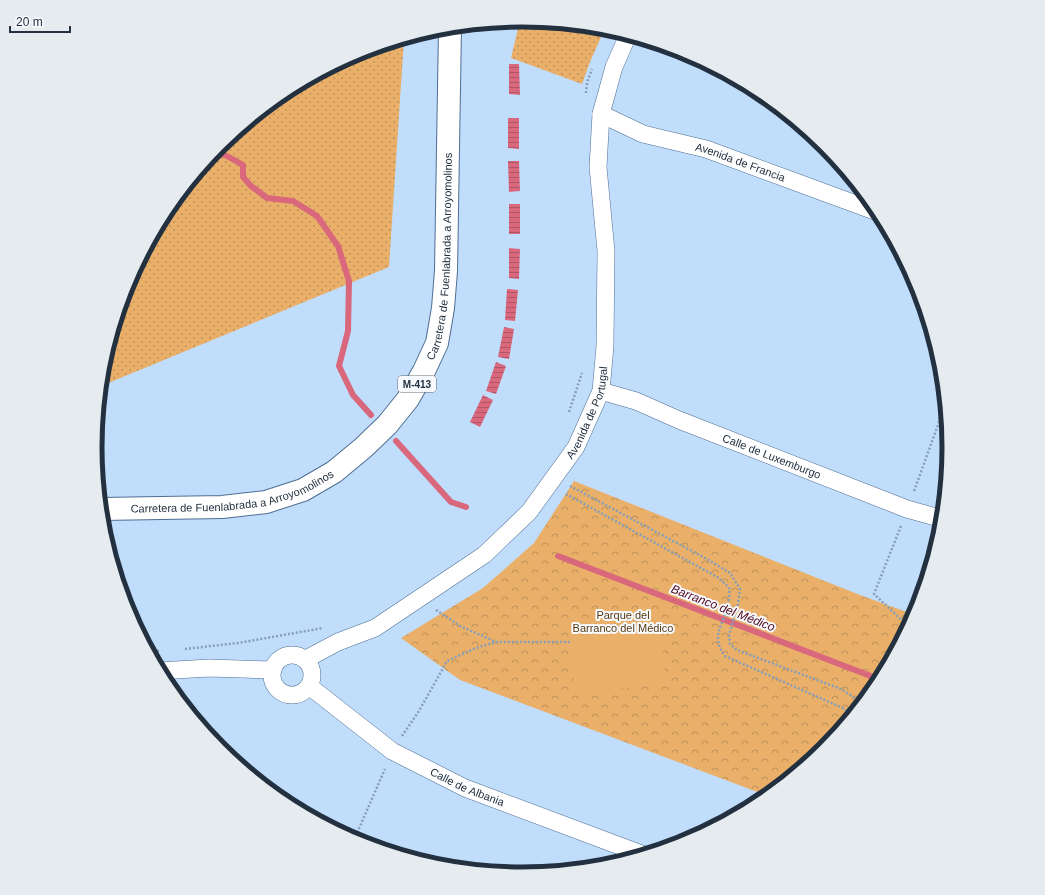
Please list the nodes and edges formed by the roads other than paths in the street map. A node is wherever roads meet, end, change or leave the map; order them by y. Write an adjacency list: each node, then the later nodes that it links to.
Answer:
1 (450, 34): 6 (main road, Carretera de Fuenlabrada a Arroyomolinos / M-413)
2 (626, 40): 3 (street, Avenida de Portugal)
3 (600, 114): 4 (street, Avenida de Francia); 5 (street, Avenida de Portugal)
4 (868, 209)
5 (601, 391): 7 (street, Calle de Luxemburgo); 8 (street, Avenida de Portugal)
6 (107, 509)
7 (937, 517)
8 (306, 659): 9 (street); 11 (street)
9 (273, 670): 10 (street); 11 (street)
10 (166, 671)
11 (309, 686): 12 (street, Calle de Albania)
12 (637, 852)

